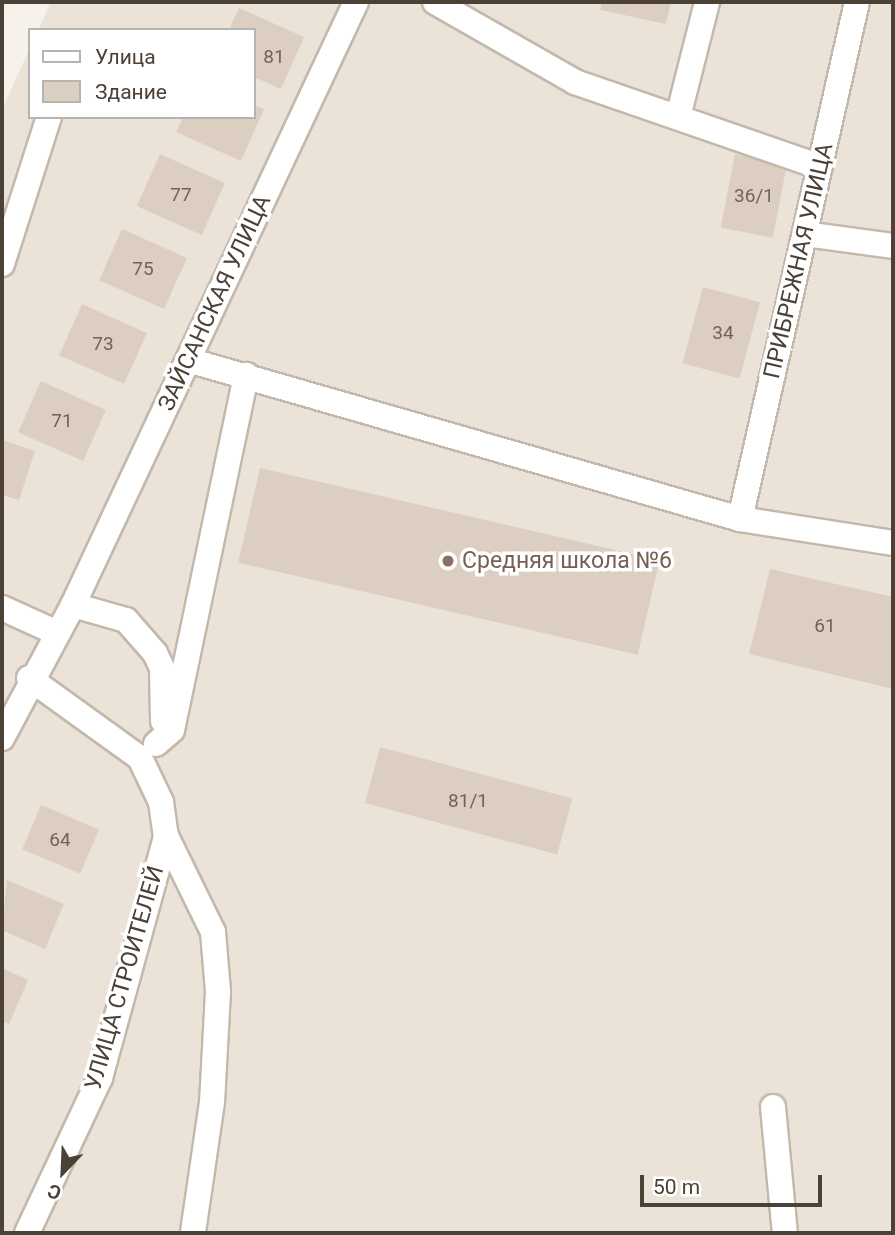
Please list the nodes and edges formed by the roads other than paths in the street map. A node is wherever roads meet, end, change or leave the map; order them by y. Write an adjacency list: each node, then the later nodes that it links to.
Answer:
1 (356, 2): 11 (street, ЗАЙСАНСКАЯ УЛИЦА)
2 (435, 2): 5 (street)
3 (707, 2): 5 (street)
4 (857, 2): 7 (street, ПРИБРЕЖНАЯ УЛИЦА)
5 (678, 117): 7 (street)
6 (48, 119): 10 (street)
7 (820, 167): 8 (street, ПРИБРЕЖНАЯ УЛИЦА)
8 (805, 234): 9 (street); 13 (street, ПРИБРЕЖНАЯ УЛИЦА)
9 (893, 246)
10 (2, 264)
11 (188, 360): 12 (street); 15 (street, ЗАЙСАНСКАЯ УЛИЦА)
12 (246, 375): 13 (street); 20 (street)
13 (740, 519): 14 (street)
14 (893, 543)
15 (74, 606): 17 (street, ЗАЙСАНСКАЯ УЛИЦА); 20 (street)
16 (2, 608): 17 (street)
17 (57, 633): 18 (street, ЗАЙСАНСКАЯ УЛИЦА)
18 (29, 678): 19 (street, ЗАЙСАНСКАЯ УЛИЦА); 20 (street)
19 (2, 738)
20 (148, 751): 21 (street)
21 (166, 836): 23 (street, УЛИЦА СТРОИТЕЛЕЙ); 24 (street)
22 (774, 1107): 25 (street)
23 (27, 1233)
24 (193, 1233)
25 (785, 1233)

